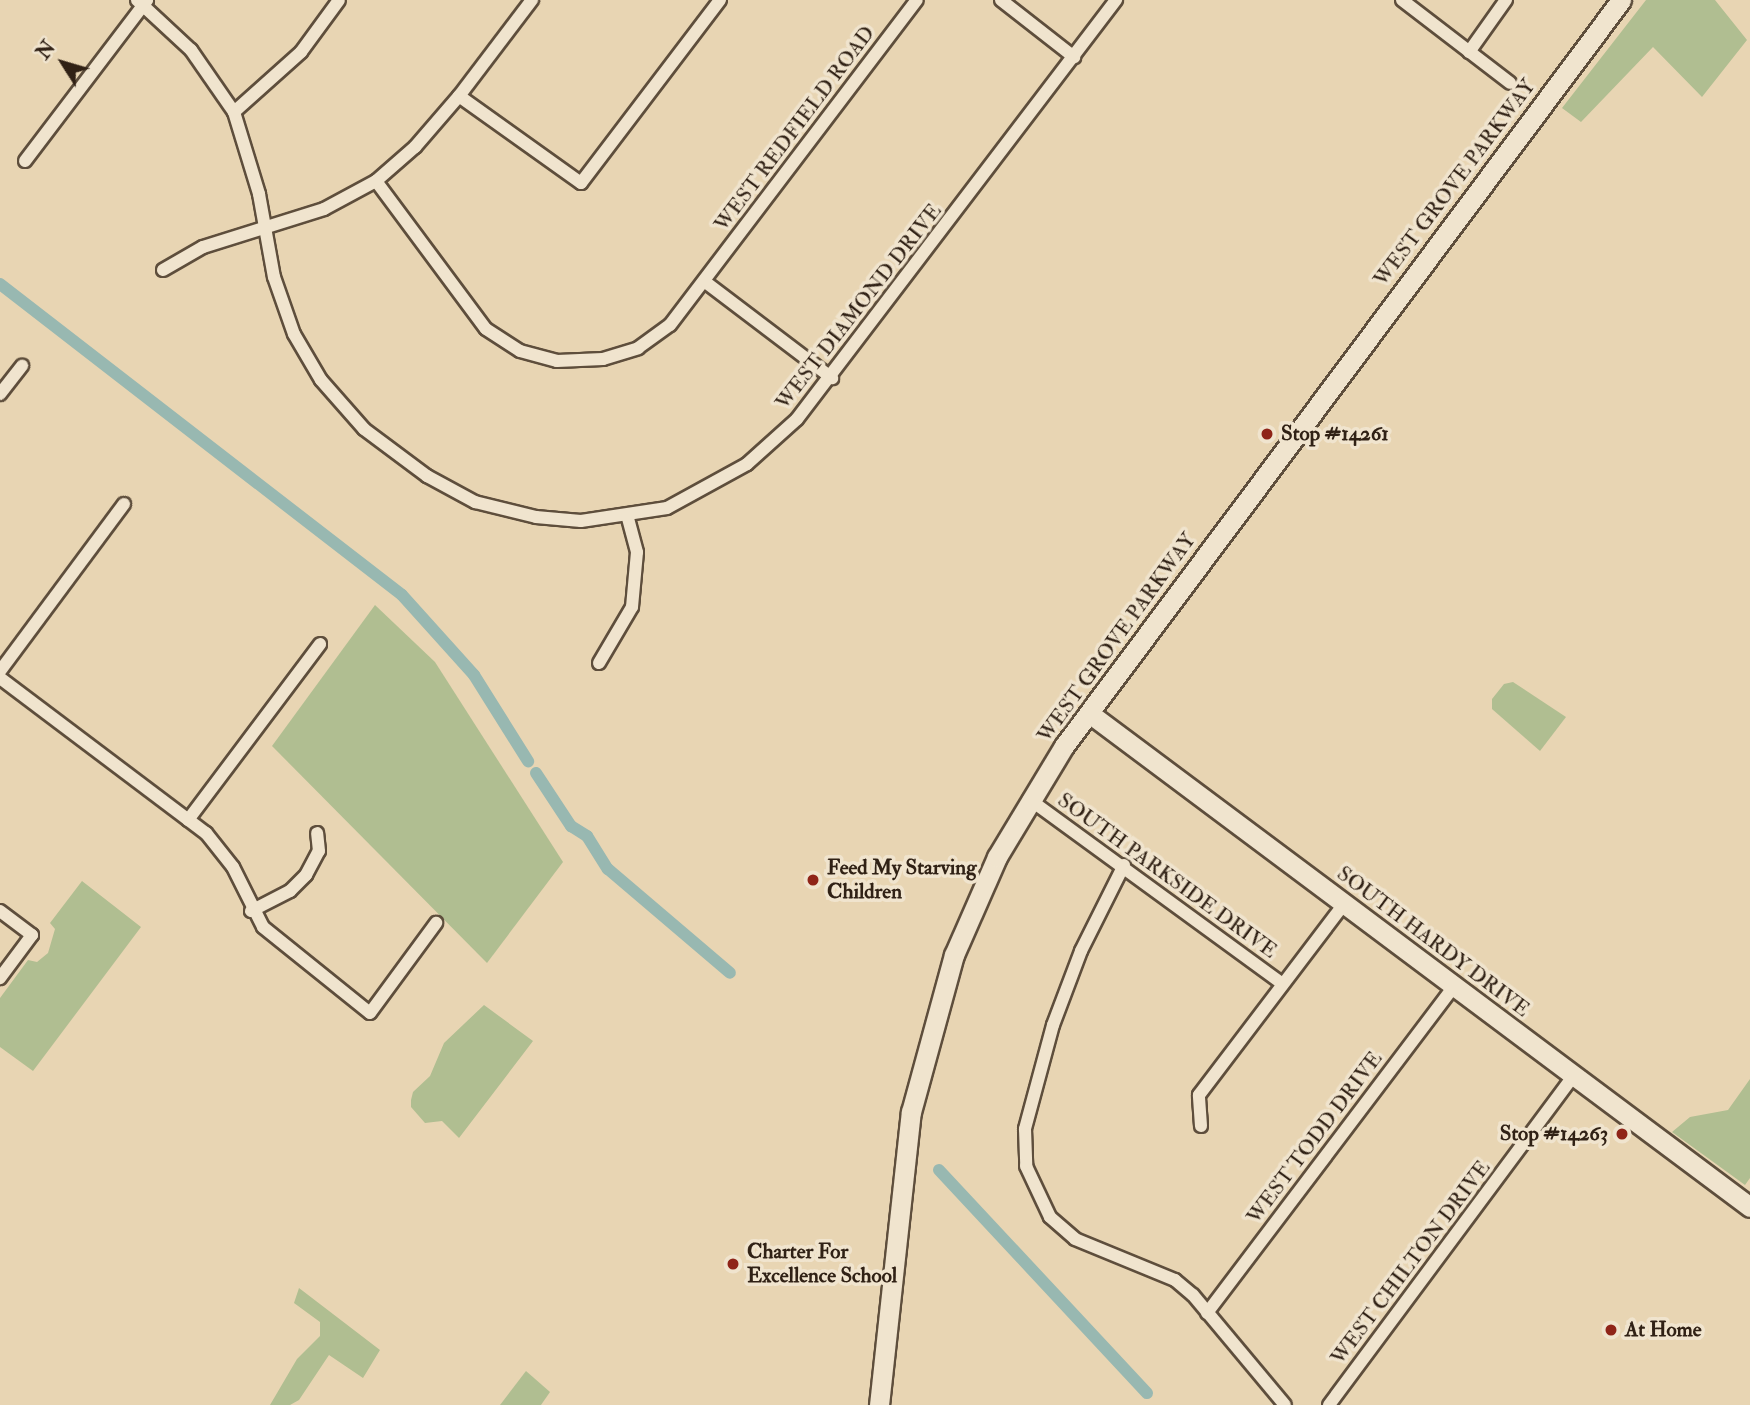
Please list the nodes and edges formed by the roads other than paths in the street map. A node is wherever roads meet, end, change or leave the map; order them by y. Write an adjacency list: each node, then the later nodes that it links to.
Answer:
1 (339, 0): 15 (street)
2 (532, 0): 14 (street)
3 (720, 0): 14 (street)
4 (916, 0): 20 (street, WEST REDFIELD ROAD)
5 (1001, 0): 12 (street)
6 (1116, 0): 12 (street, WEST DIAMOND DRIVE)
7 (1402, 0): 11 (street)
8 (1506, 0): 11 (street)
9 (1621, 0): 30 (street, WEST GROVE PARKWAY)
10 (142, 2): 15 (street); 16 (street)
11 (1469, 52): 13 (street)
12 (1074, 57): 22 (street, WEST DIAMOND DRIVE)
13 (1510, 83)
14 (458, 96): 17 (street)
15 (234, 111): 18 (street)
16 (26, 161)
17 (376, 181): 18 (street); 20 (street, WEST REDFIELD ROAD)
18 (266, 229): 19 (street); 25 (street)
19 (163, 270)
20 (704, 281): 22 (street)
21 (22, 366): 23 (street)
22 (832, 378): 25 (street, WEST DIAMOND DRIVE)
23 (0, 394)
24 (124, 504): 28 (street)
25 (627, 515): 27 (street)
26 (320, 644): 32 (street)
27 (599, 663)
28 (0, 671)
29 (0, 678): 32 (street)
30 (1089, 713): 31 (street, WEST GROVE PARKWAY); 35 (street, SOUTH HARDY DRIVE)
31 (1029, 799): 34 (street, SOUTH PARKSIDE DRIVE); 46 (street, WEST GROVE PARKWAY)
32 (188, 820): 37 (street)
33 (317, 833): 37 (street)
34 (1124, 865): 40 (street, SOUTH PARKSIDE DRIVE); 45 (street)
35 (1343, 905): 40 (street); 41 (street, SOUTH HARDY DRIVE)
36 (0, 911): 39 (street)
37 (251, 911): 38 (street)
38 (436, 923)
39 (0, 978)
40 (1283, 984): 43 (street)
41 (1454, 986): 42 (street, SOUTH HARDY DRIVE); 45 (street, WEST TODD DRIVE)
42 (1573, 1076): 44 (street, SOUTH HARDY DRIVE); 48 (street, WEST CHILTON DRIVE)
43 (1201, 1126)
44 (1750, 1207)
45 (1207, 1313): 47 (street)
46 (879, 1405)
47 (1285, 1405)
48 (1329, 1405)

